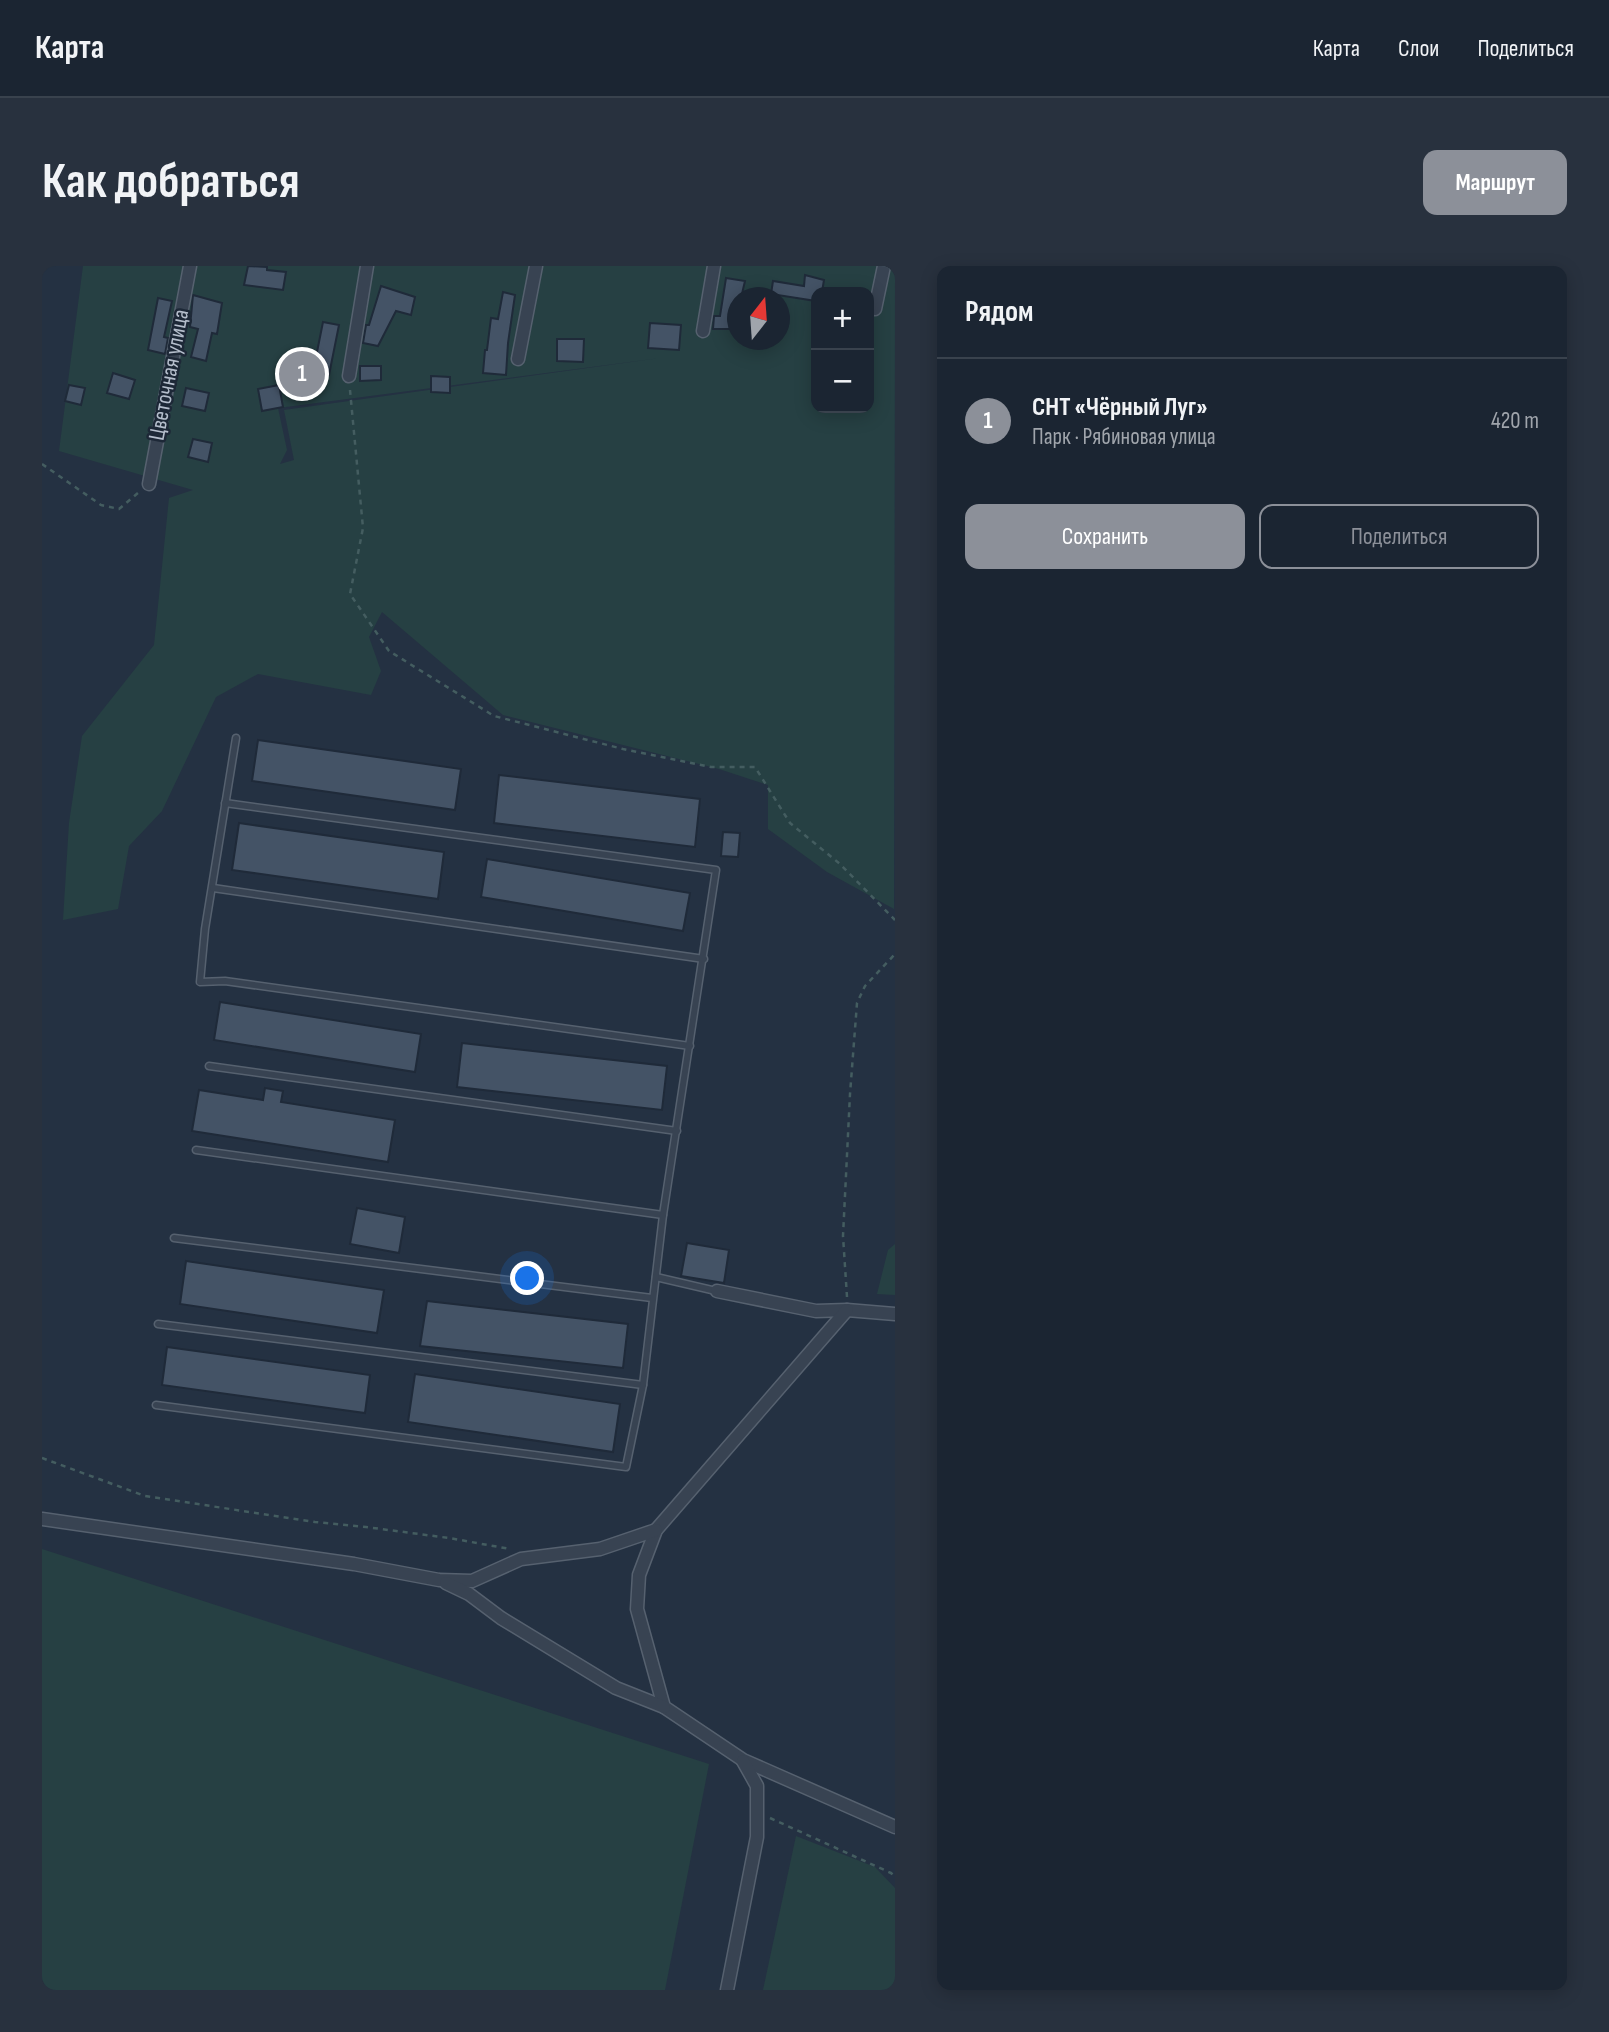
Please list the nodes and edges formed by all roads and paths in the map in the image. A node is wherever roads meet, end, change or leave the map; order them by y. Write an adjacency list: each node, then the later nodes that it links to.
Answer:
1 (190, 266): 11 (street, Цветочная улица)
2 (368, 266): 9 (street)
3 (536, 266): 8 (street)
4 (714, 266): 7 (street)
5 (884, 266): 6 (street)
6 (875, 309)
7 (703, 331)
8 (518, 359)
9 (349, 376): 15 (path)
10 (42, 464): 11 (path)
11 (149, 484)
12 (236, 738): 13 (lane)
13 (225, 803): 14 (lane); 17 (lane)
14 (213, 888): 17 (lane); 18 (lane)
15 (895, 920)
16 (895, 954): 27 (path)
17 (704, 959): 18 (lane)
18 (690, 1046): 20 (lane)
19 (209, 1066): 20 (lane)
20 (677, 1131): 22 (lane)
21 (196, 1150): 22 (lane)
22 (663, 1215): 24 (lane)
23 (174, 1238): 26 (lane)
24 (656, 1277): 25 (lane); 26 (lane)
25 (717, 1291): 27 (street)
26 (652, 1298): 30 (lane)
27 (848, 1310): 28 (street); 34 (street)
28 (895, 1314)
29 (158, 1324): 30 (lane)
30 (643, 1385): 31 (lane)
31 (156, 1405)
32 (42, 1458): 35 (path)
33 (42, 1520): 36 (street)
34 (656, 1530): 36 (street); 37 (street)
35 (517, 1550)
36 (439, 1580): 37 (street)
37 (664, 1707): 38 (street)
38 (743, 1760): 39 (street); 40 (street)
39 (757, 1813): 41 (path); 42 (street)
40 (895, 1828)
41 (895, 1877)
42 (727, 1990)

